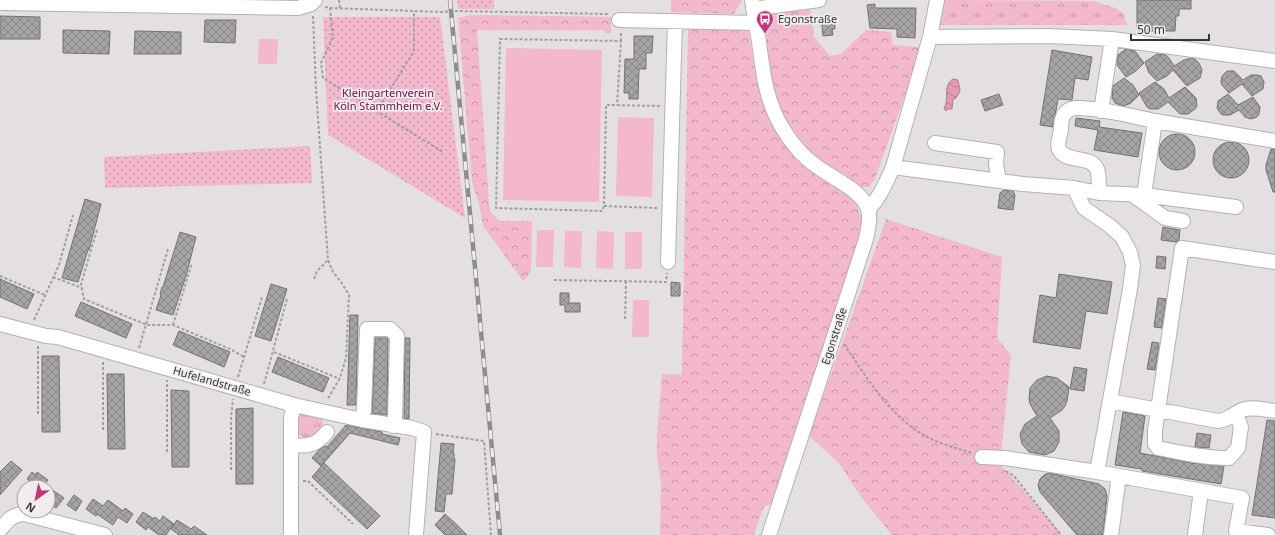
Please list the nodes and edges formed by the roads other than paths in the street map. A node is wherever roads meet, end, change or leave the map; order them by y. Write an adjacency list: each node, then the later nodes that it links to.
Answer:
1 (819, 0): 5 (street)
2 (937, 0): 9 (street)
3 (313, 2): 4 (street)
4 (0, 3)
5 (753, 4): 8 (street)
6 (619, 20): 7 (street)
7 (675, 21): 8 (street); 24 (street)
8 (756, 23): 22 (street)
9 (930, 37): 10 (street); 16 (street)
10 (1112, 39): 11 (street); 12 (street)
11 (1275, 61)
12 (1101, 111): 13 (street); 19 (street)
13 (1155, 121): 14 (street); 20 (street)
14 (1275, 140)
15 (935, 143): 17 (street)
16 (893, 167): 17 (street); 22 (street)
17 (998, 180): 18 (street)
18 (1074, 188): 19 (street); 27 (street)
19 (1099, 193): 20 (street)
20 (1138, 195): 21 (street); 23 (street)
21 (1236, 207)
22 (868, 210): 44 (street, Egonstraße)
23 (1183, 221)
24 (668, 262)
25 (1275, 262): 29 (street)
26 (0, 324): 28 (street, Hufelandstraße)
27 (1110, 401): 29 (street); 37 (street)
28 (294, 405): 32 (street, Hufelandstraße); 35 (street)
29 (1158, 410): 31 (street); 31 (street)
30 (1275, 411): 31 (street)
31 (1236, 414)
32 (362, 420): 33 (street, Hufelandstraße); 33 (street)
33 (393, 426): 43 (street, Hufelandstraße)
34 (327, 432): 35 (street)
35 (292, 445): 42 (street)
36 (982, 457): 37 (street)
37 (1097, 472): 38 (street)
38 (1119, 476): 39 (street); 45 (street)
39 (1201, 491): 46 (street); 47 (street)
40 (0, 530): 41 (street)
41 (105, 535)
42 (292, 535)
43 (416, 535)
44 (768, 535)
45 (1111, 535)
46 (1195, 535)
47 (1268, 535)

